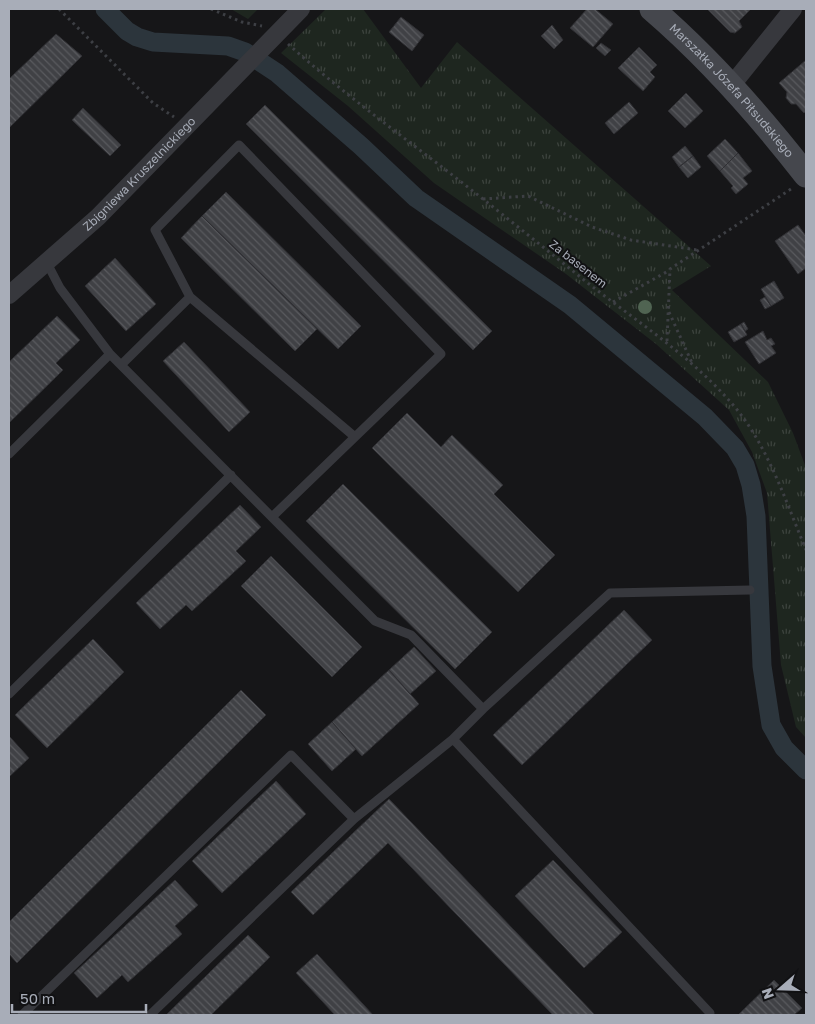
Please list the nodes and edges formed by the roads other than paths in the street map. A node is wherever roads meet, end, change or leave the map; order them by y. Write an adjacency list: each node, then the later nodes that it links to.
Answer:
1 (301, 9): 6 (street, Zbigniewa Kruszelnickiego)
2 (652, 9): 4 (main road, Marszałka Józefa Piłsudskiego)
3 (793, 9): 4 (street)
4 (731, 86): 5 (main road, Marszałka Józefa Piłsudskiego)
5 (798, 182)
6 (47, 263): 7 (street, Zbigniewa Kruszelnickiego); 9 (lane)
7 (9, 295)
8 (190, 297): 10 (lane); 11 (lane); 11 (lane)
9 (110, 354): 10 (lane); 12 (lane)
10 (121, 365): 13 (lane)
11 (355, 437): 14 (lane)
12 (9, 454)
13 (231, 476): 14 (lane); 16 (lane)
14 (272, 517): 17 (lane)
15 (750, 590): 17 (lane)
16 (9, 694)
17 (483, 709): 18 (lane)
18 (453, 739): 19 (lane); 20 (lane)
19 (354, 819): 21 (lane); 22 (lane)
20 (710, 1013)
21 (22, 1015)
22 (150, 1015)

